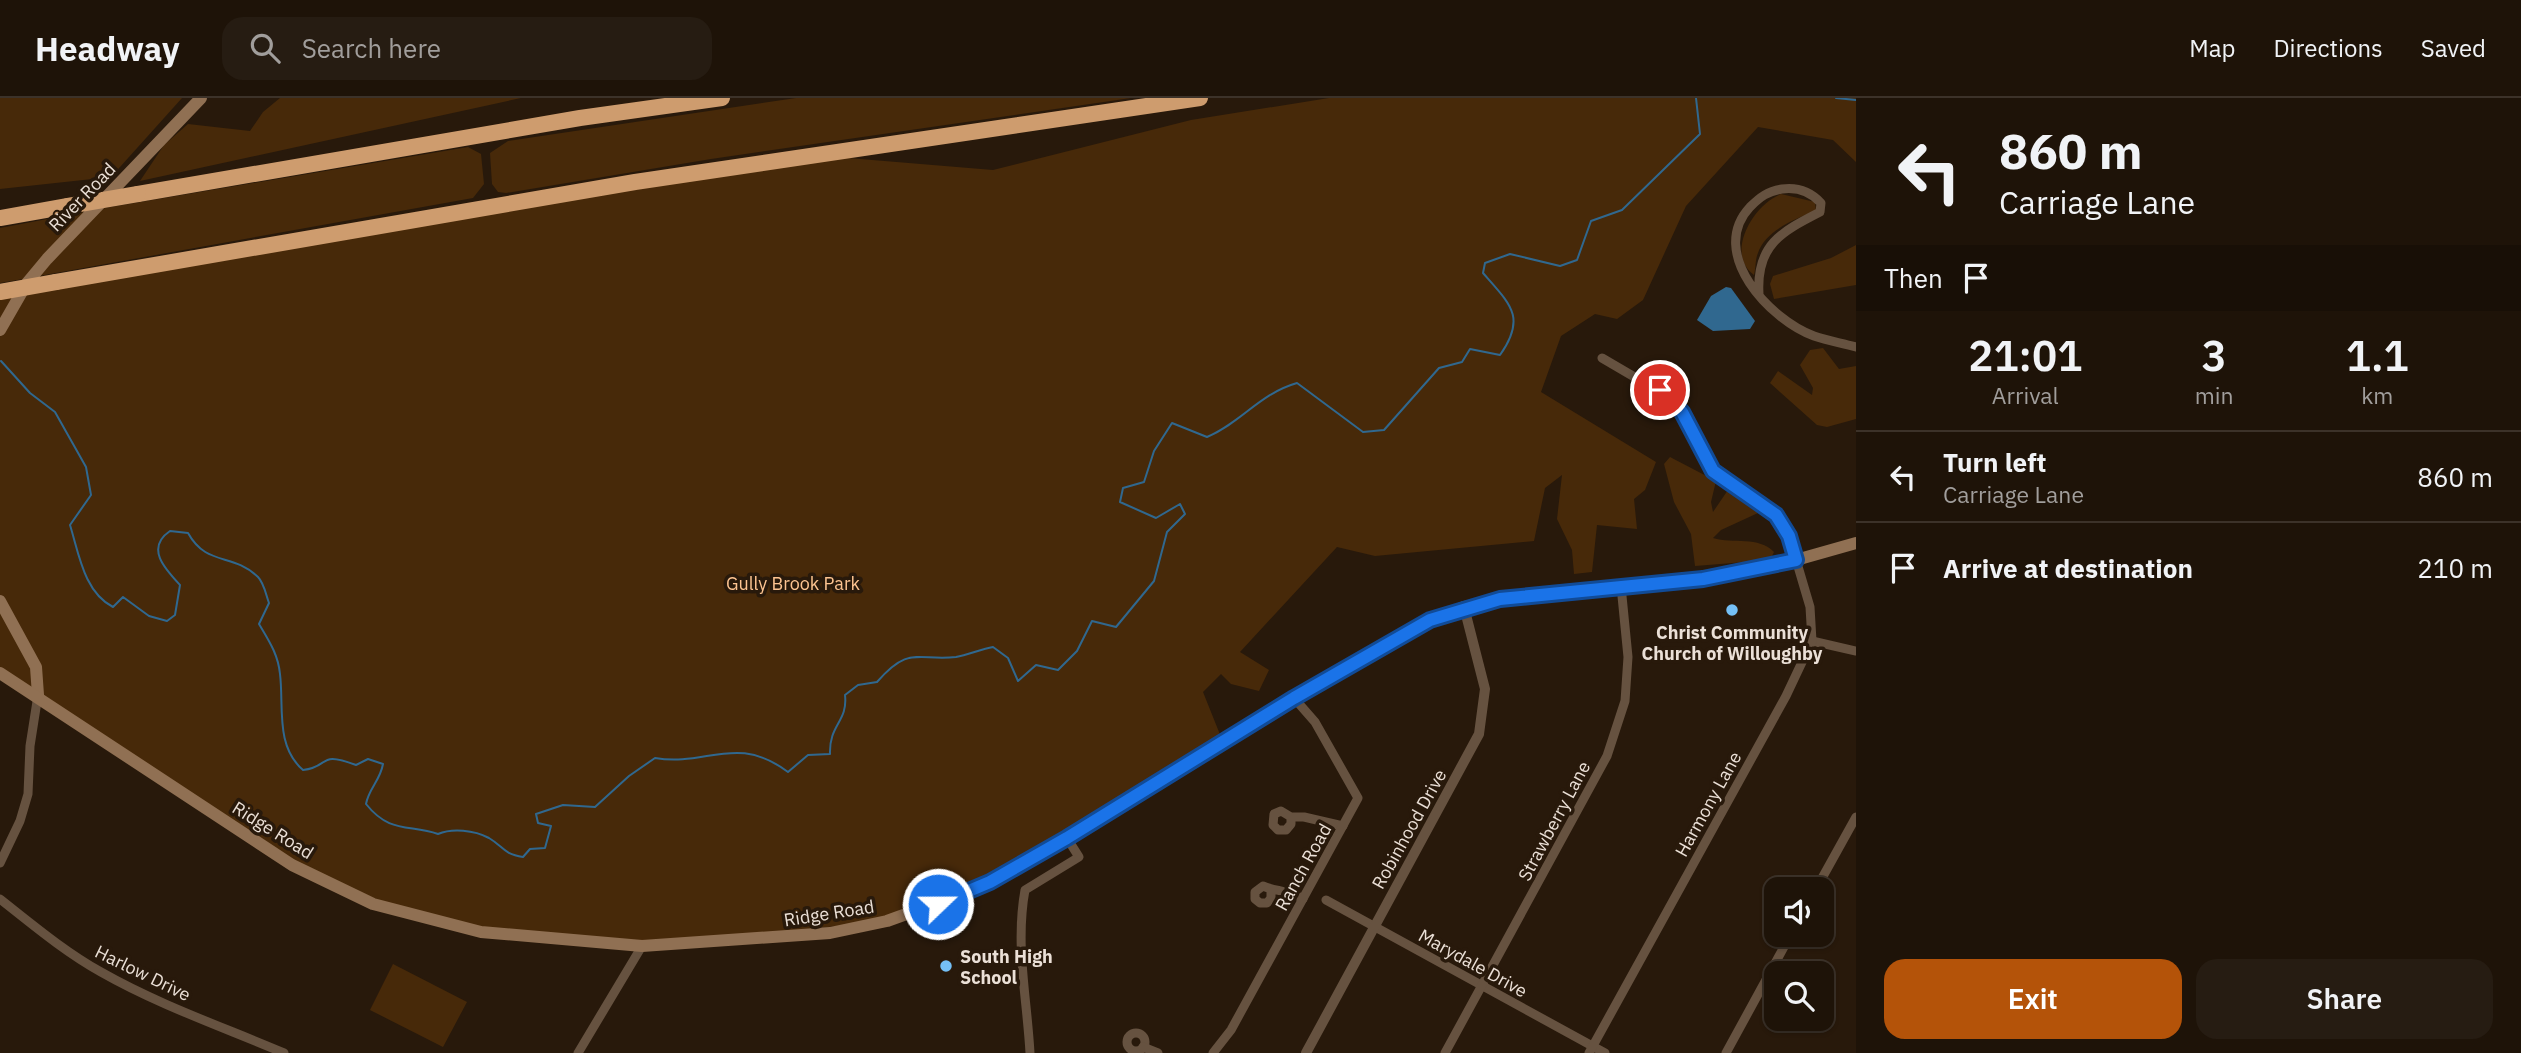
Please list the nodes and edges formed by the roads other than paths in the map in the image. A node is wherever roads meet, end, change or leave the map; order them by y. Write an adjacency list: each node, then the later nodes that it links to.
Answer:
1 (201, 98): 7 (main road, River Road)
2 (722, 98): 4 (highway, bridge)
3 (1200, 98): 5 (highway, bridge)
4 (0, 218)
5 (0, 292)
6 (1759, 295): 6 (street); 8 (street)
7 (0, 330)
8 (1856, 347)
9 (1602, 358): 11 (street, Harmony Lane)
10 (1856, 543): 11 (main road, Ridge Road)
11 (1796, 560): 12 (main road, Ridge Road); 15 (street, Harmony Lane)
12 (1621, 586): 14 (main road, Ridge Road); 33 (street, Strawberry Lane)
13 (0, 601): 18 (main road)
14 (1464, 607): 19 (main road, Ridge Road); 30 (street, Robinhood Drive)
15 (1812, 641): 16 (street); 35 (street, Harmony Lane)
16 (1856, 651)
17 (0, 673): 18 (main road, Ridge Road)
18 (38, 695): 24 (street); 31 (main road, Ridge Road)
19 (1294, 698): 22 (street, Ranch Road); 23 (main road, Ridge Road)
20 (1290, 817): 22 (street)
21 (1856, 817): 25 (street)
22 (1343, 826): 27 (street, Ranch Road)
23 (1067, 838): 31 (main road, Ridge Road); 38 (street)
24 (0, 863)
25 (1823, 877)
26 (1271, 891): 27 (street)
27 (1303, 898): 40 (street, Ranch Road)
28 (0, 899): 36 (street, Harlow Drive)
29 (1326, 900): 30 (street, Marydale Drive)
30 (1376, 926): 33 (street, Marydale Drive); 41 (street, Robinhood Drive)
31 (642, 946): 37 (street)
32 (1784, 947): 44 (street)
33 (1482, 986): 35 (street, Marydale Drive); 42 (street, Strawberry Lane)
34 (1143, 1047): 39 (street)
35 (1590, 1050): 43 (street, Marydale Drive)
36 (284, 1053)
37 (578, 1053)
38 (1030, 1053)
39 (1158, 1053)
40 (1213, 1053)
41 (1306, 1053)
42 (1445, 1053)
43 (1605, 1053)
44 (1726, 1053)

